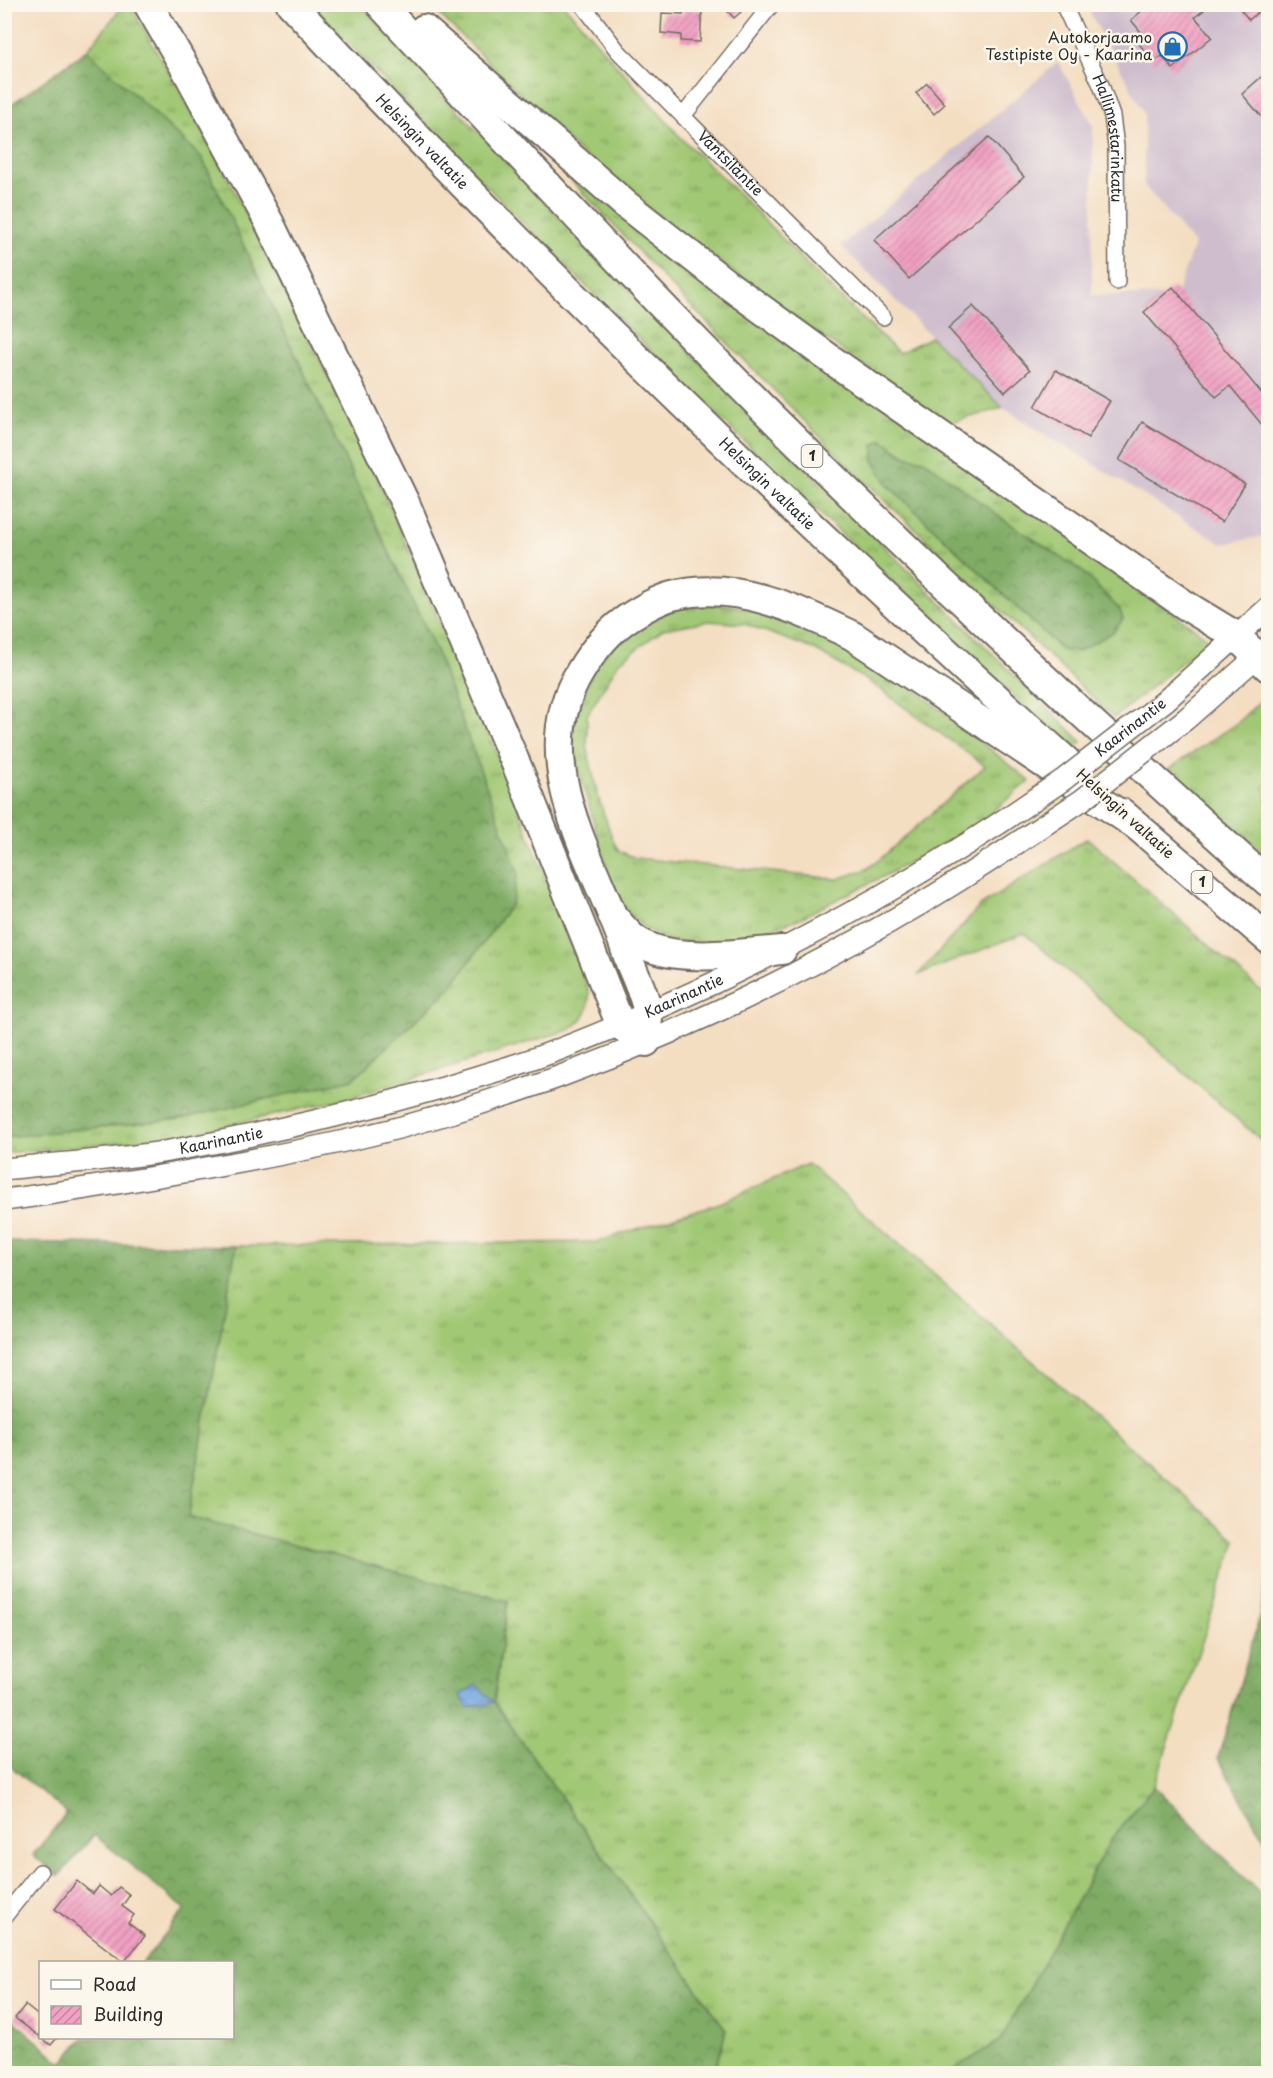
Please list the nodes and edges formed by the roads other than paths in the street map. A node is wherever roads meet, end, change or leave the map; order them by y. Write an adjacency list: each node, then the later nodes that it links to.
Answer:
1 (148, 4): 20 (highway)
2 (291, 4): 14 (highway, Helsingin valtatie / 1)
3 (380, 4): 15 (highway, 1)
4 (396, 4): 12 (highway)
5 (582, 4): 8 (street, Väntsiläntie)
6 (772, 4): 8 (street)
7 (1063, 4): 9 (street, Hallimestarinkatu)
8 (683, 116): 10 (street, Väntsiläntie)
9 (1117, 282)
10 (883, 317)
11 (1269, 608): 12 (main road, Kaarinantie)
12 (1236, 636): 13 (highway); 18 (main road, Kaarinantie, bridge)
13 (1265, 657): 21 (main road, Kaarinantie, bridge)
14 (1136, 825): 16 (highway); 17 (highway, Helsingin valtatie / 1)
15 (1269, 882)
16 (614, 918): 18 (highway); 19 (highway)
17 (1269, 939)
18 (782, 950): 19 (main road, Kaarinantie)
19 (648, 1013): 20 (main road, Kaarinantie); 21 (highway)
20 (621, 1026): 21 (highway); 22 (main road, Kaarinantie)
21 (646, 1042): 23 (main road, Kaarinantie)
22 (4, 1168)
23 (4, 1200)
24 (40, 1872): 25 (street)
25 (4, 1917)

